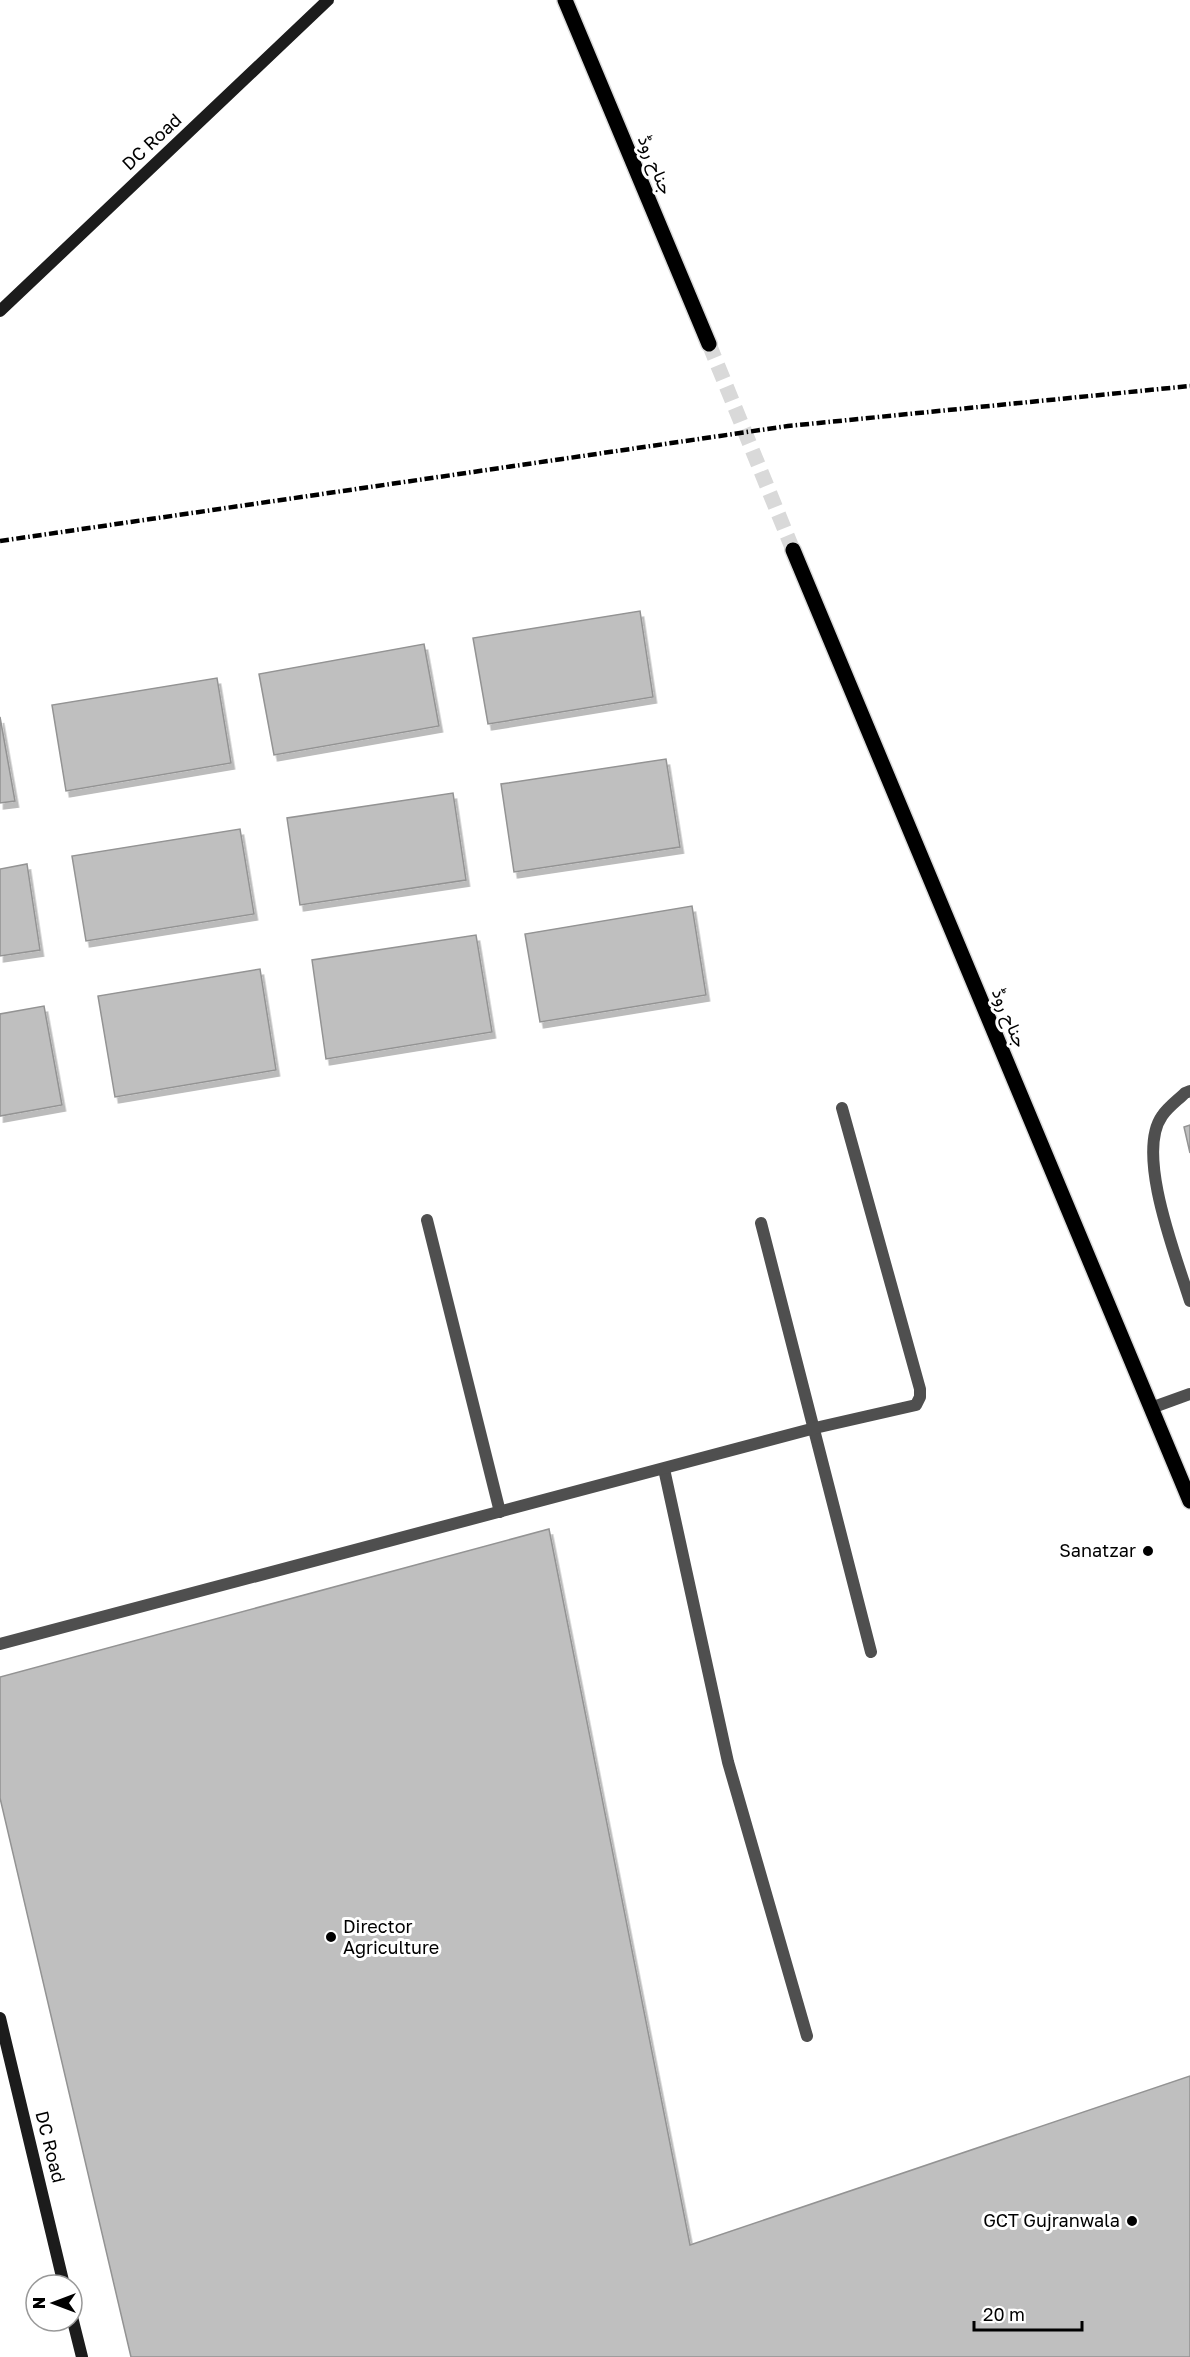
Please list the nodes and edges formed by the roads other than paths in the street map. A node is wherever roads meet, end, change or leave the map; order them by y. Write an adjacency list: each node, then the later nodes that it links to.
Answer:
1 (328, 0): 3 (main road, DC Road)
2 (565, 0): 4 (main road, جناح روڈ)
3 (0, 311)
4 (709, 344)
5 (793, 550): 12 (main road, جناح روڈ)
6 (1190, 1091): 10 (street)
7 (842, 1108): 13 (street)
8 (427, 1220): 16 (street)
9 (761, 1223): 13 (street)
10 (1190, 1301)
11 (1190, 1394): 12 (street)
12 (1151, 1408): 15 (main road, جناح روڈ)
13 (815, 1428): 14 (street); 18 (street)
14 (664, 1469): 16 (street); 20 (street)
15 (1190, 1501)
16 (500, 1512): 17 (street)
17 (0, 1644)
18 (872, 1652)
19 (0, 2018): 21 (main road, DC Road)
20 (807, 2036)
21 (61, 2273)
22 (76, 2333): 23 (main road)
23 (82, 2357)

